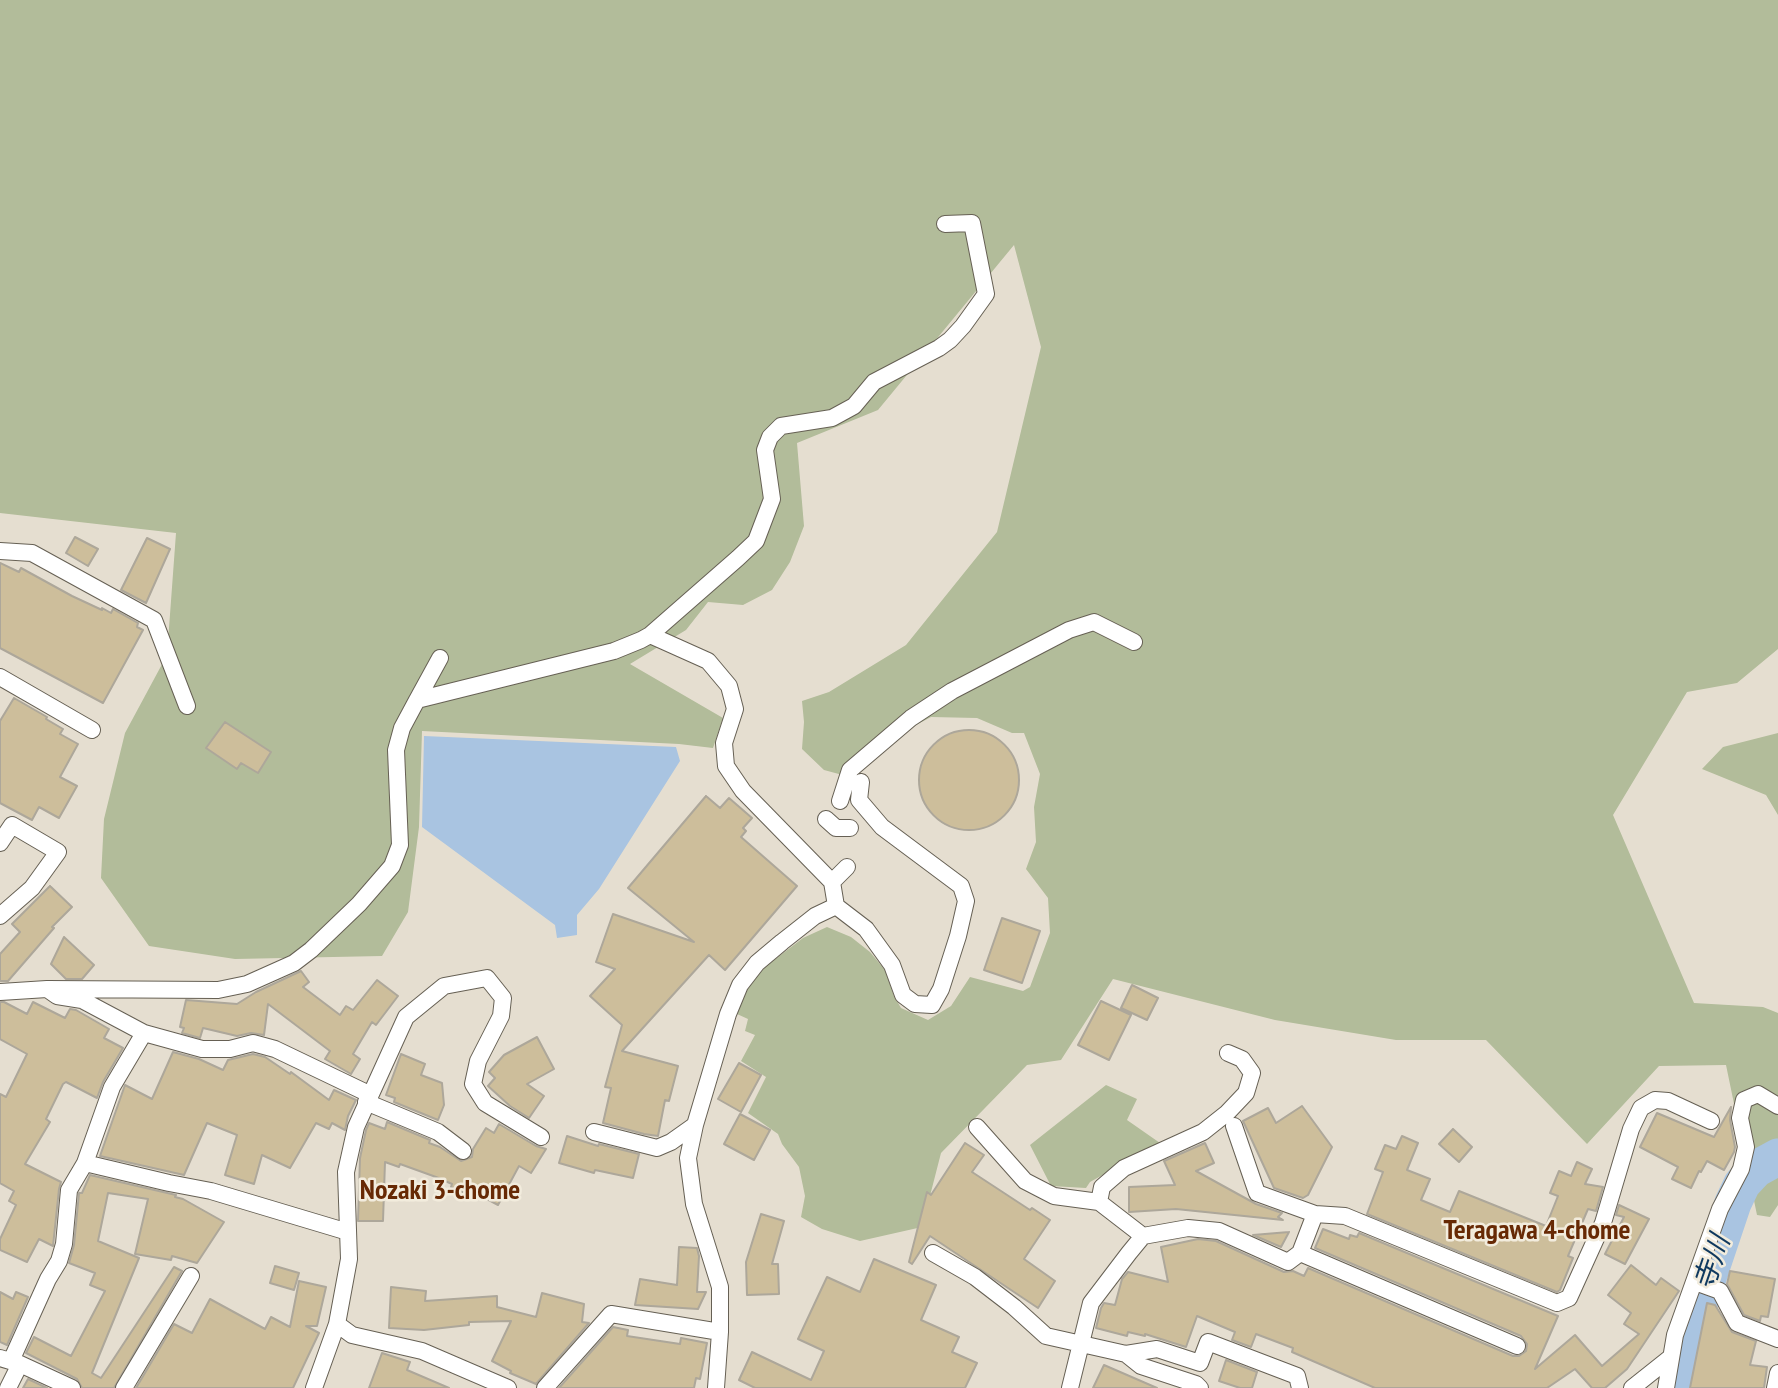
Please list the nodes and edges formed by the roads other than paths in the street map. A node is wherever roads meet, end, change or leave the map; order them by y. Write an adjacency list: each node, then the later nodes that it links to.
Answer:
1 (945, 224): 3 (street)
2 (0, 551): 8 (street)
3 (650, 635): 7 (street); 16 (street)
4 (1134, 642): 11 (street)
5 (440, 658): 7 (street)
6 (2, 684): 9 (street)
7 (417, 700): 19 (street)
8 (187, 706)
9 (92, 730)
10 (862, 782): 17 (street)
11 (840, 801)
12 (826, 819): 13 (street)
13 (850, 828)
14 (0, 843): 18 (street)
15 (847, 867): 16 (street)
16 (832, 882): 17 (street)
17 (835, 906): 26 (street)
18 (0, 916)
19 (47, 989): 20 (street); 21 (street)
20 (0, 992)
21 (144, 1032): 23 (street); 32 (street)
22 (1228, 1053): 33 (street)
23 (368, 1098): 30 (street); 31 (street); 35 (street)
24 (1778, 1106): 40 (street)
25 (1711, 1121): 34 (street)
26 (695, 1125): 29 (street); 42 (street)
27 (1234, 1125): 34 (street)
28 (976, 1127): 33 (street)
29 (594, 1132)
30 (541, 1137)
31 (463, 1151)
32 (85, 1163): 35 (street); 48 (street)
33 (1099, 1202): 36 (street)
34 (1315, 1214): 38 (street)
35 (348, 1232): 41 (street)
36 (1143, 1237): 38 (street); 44 (street)
37 (933, 1253): 44 (street)
38 (1300, 1253): 45 (street)
39 (191, 1276): 52 (street)
40 (1695, 1282): 43 (street); 47 (street)
41 (337, 1324): 53 (street); 54 (street)
42 (720, 1332): 55 (street); 56 (street)
43 (1778, 1339)
44 (1081, 1343): 46 (street); 57 (street)
45 (1517, 1346)
46 (1126, 1354): 58 (street); 59 (street)
47 (1671, 1357): 60 (street); 61 (street)
48 (10, 1361): 50 (street); 51 (street)
49 (1778, 1373): 62 (street)
50 (8, 1388)
51 (72, 1388)
52 (124, 1388)
53 (314, 1388)
54 (508, 1388)
55 (545, 1388)
56 (716, 1388)
57 (1070, 1388)
58 (1200, 1388)
59 (1300, 1388)
60 (1632, 1388)
61 (1666, 1388)
62 (1775, 1388)

